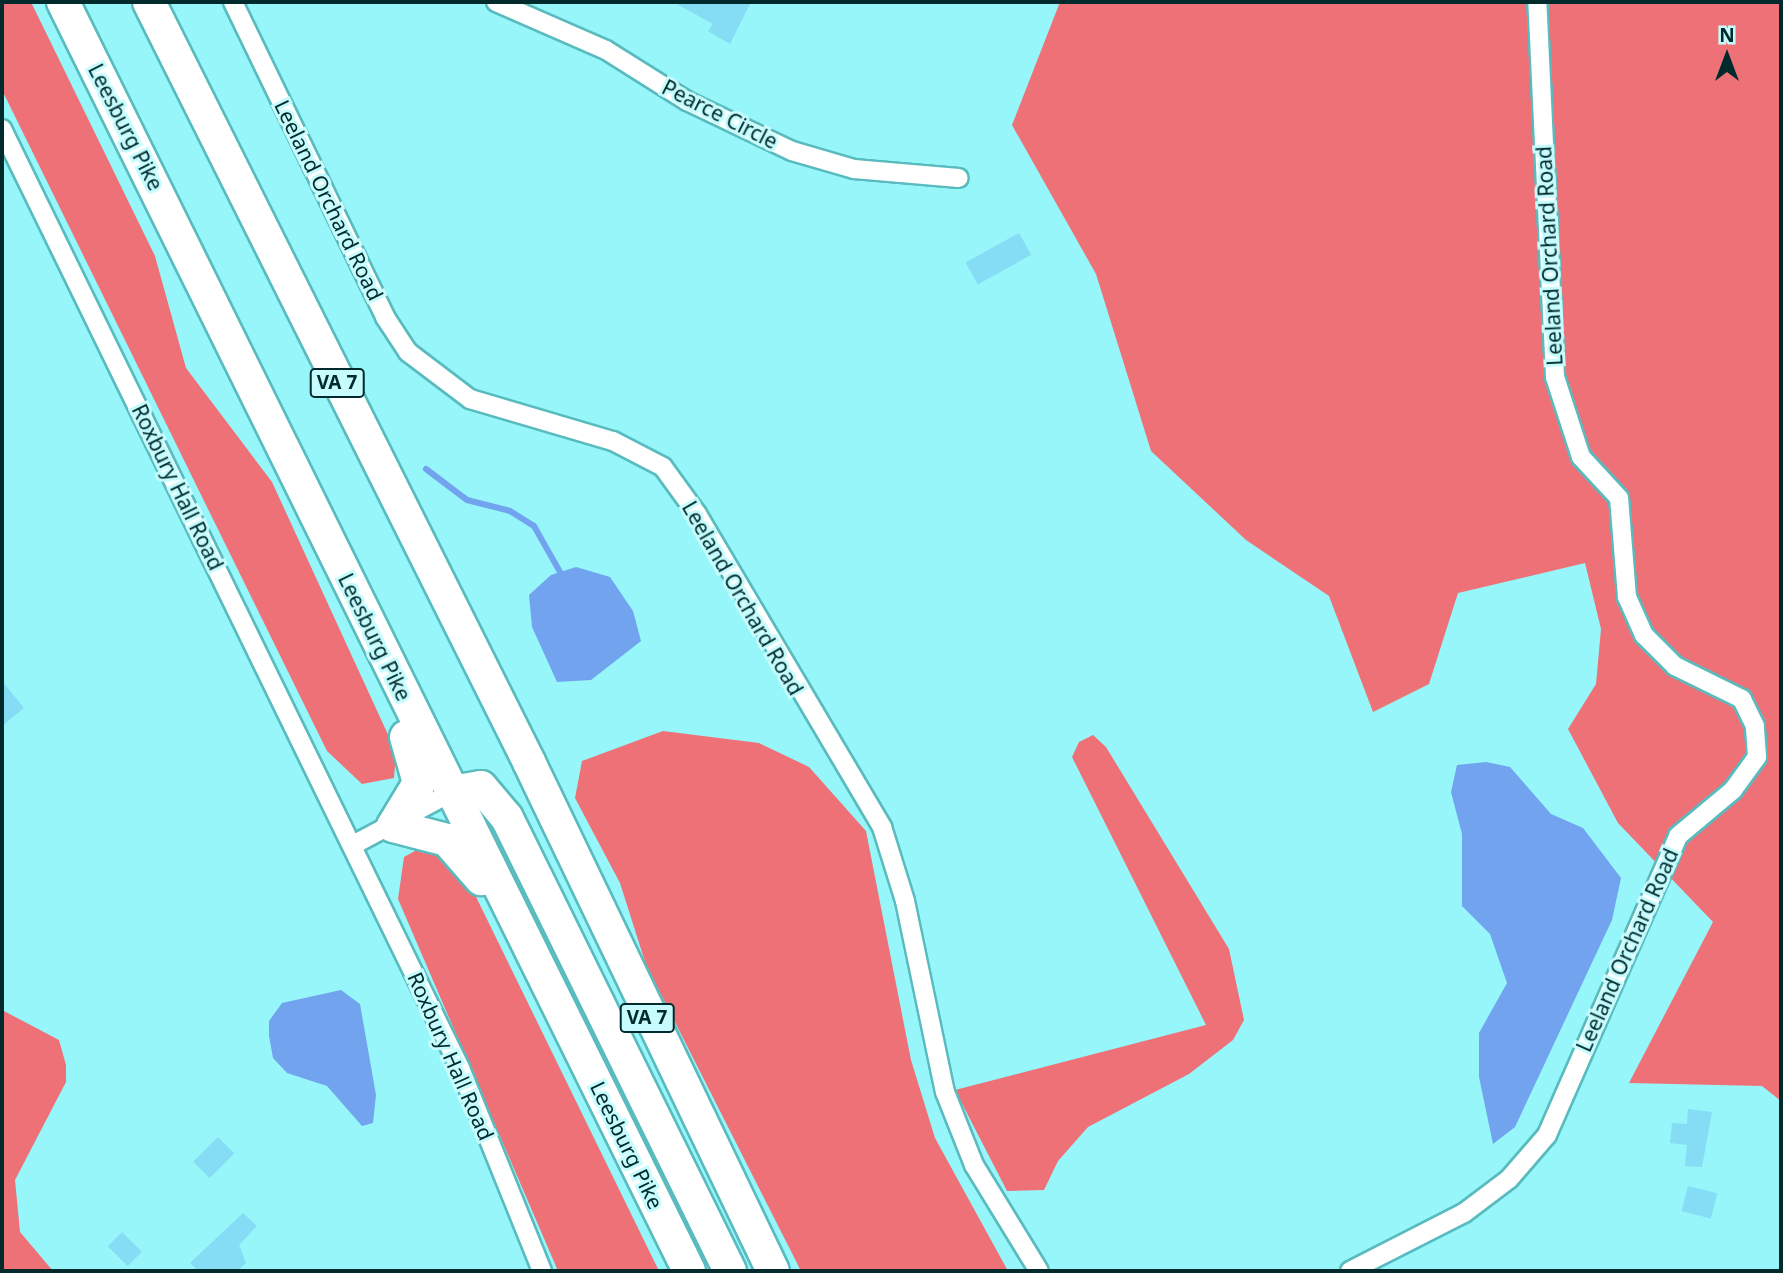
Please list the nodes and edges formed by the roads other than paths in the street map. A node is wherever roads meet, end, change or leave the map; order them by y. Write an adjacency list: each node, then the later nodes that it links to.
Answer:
1 (63, 2): 8 (highway, Leesburg Pike)
2 (149, 2): 16 (highway, VA 7)
3 (233, 2): 17 (street, Leeland Orchard Road)
4 (496, 2): 7 (street, Pearce Circle)
5 (1537, 2): 18 (street, Leeland Orchard Road)
6 (2, 129): 11 (street, Roxbury Hall Road)
7 (959, 178)
8 (371, 631): 9 (highway, Leesburg Pike); 10 (highway)
9 (452, 792): 10 (street); 12 (highway, Leesburg Pike); 15 (highway)
10 (393, 826): 11 (street); 12 (highway)
11 (353, 845): 13 (street, Roxbury Hall Road)
12 (518, 928): 14 (highway, Leesburg Pike)
13 (542, 1271)
14 (689, 1271)
15 (730, 1271)
16 (773, 1271)
17 (1038, 1271)
18 (1350, 1271)

